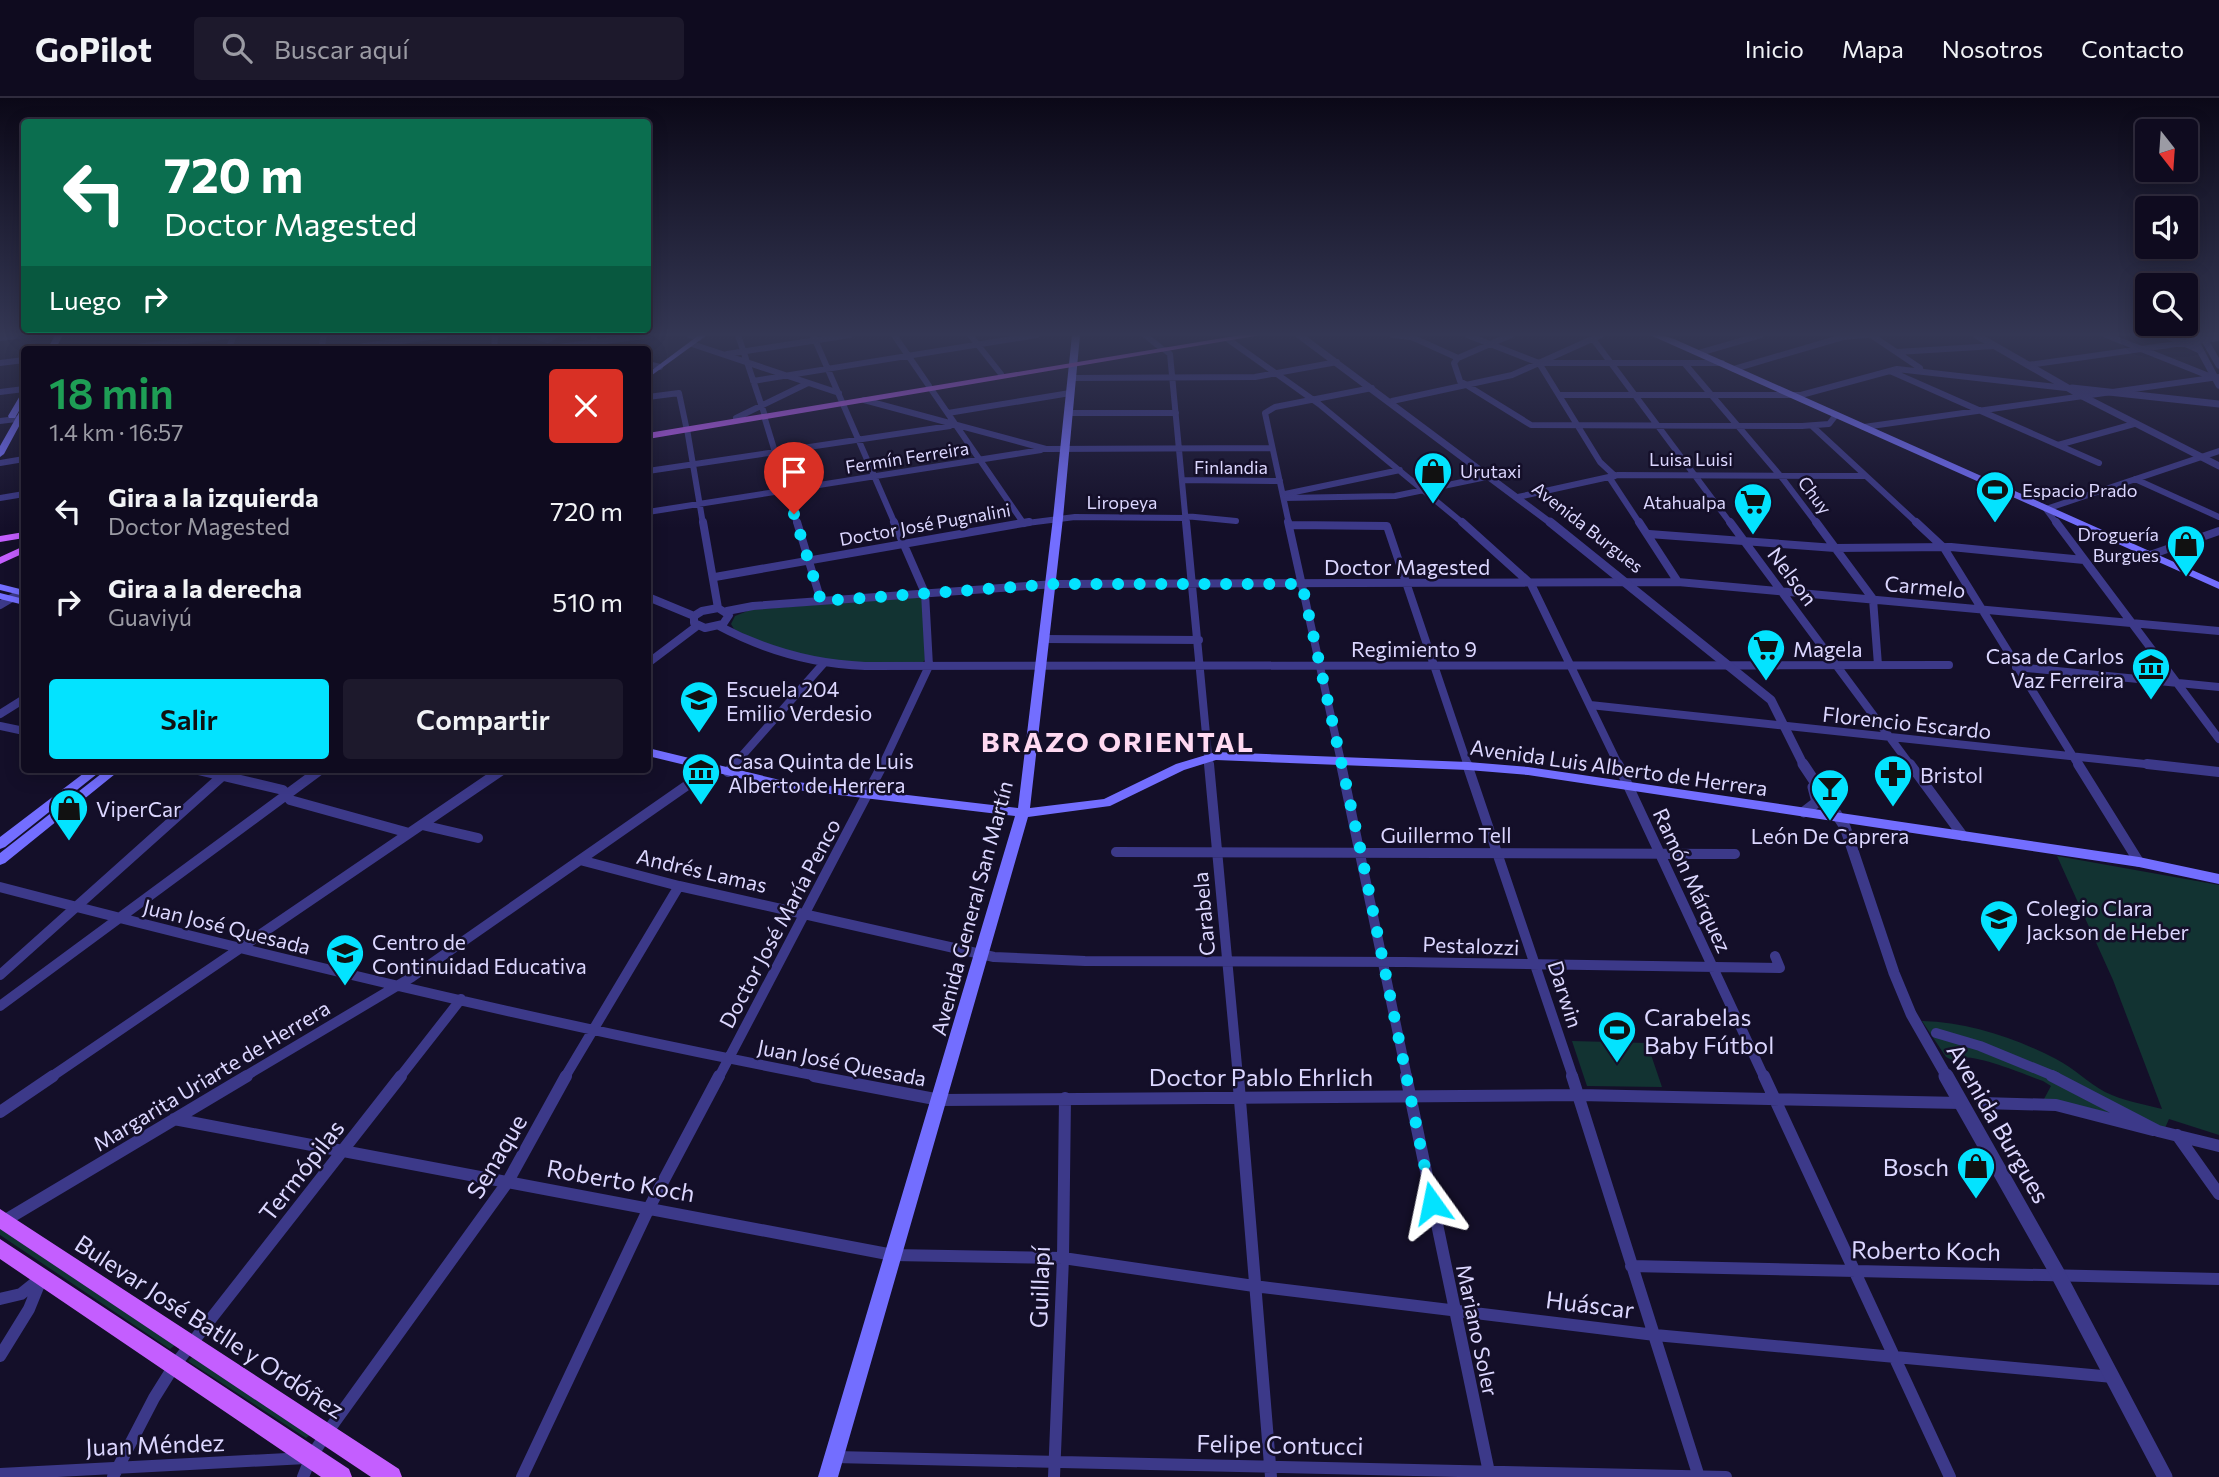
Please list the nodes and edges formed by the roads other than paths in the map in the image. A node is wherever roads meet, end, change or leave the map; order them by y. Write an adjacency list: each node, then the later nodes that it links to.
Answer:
1 (680, 399): 46 (street)
2 (759, 399): 29 (street)
3 (782, 399): 29 (street)
4 (839, 399): 29 (main road)
5 (841, 399): 49 (street, Doctor José María Penco)
6 (849, 399): 24 (main road)
7 (867, 399): 24 (main road)
8 (939, 399): 31 (street)
9 (1031, 399): 31 (street)
10 (1069, 399): 32 (main road, Avenida General San Martín)
11 (1174, 399): 33 (street, Carabela)
12 (1317, 399): 25 (street)
13 (1389, 399): 27 (street, Avenida Burgues)
14 (1400, 399): 27 (street)
15 (1489, 399): 41 (street)
16 (1562, 399): 41 (street)
17 (1638, 399): 42 (street, Nelson)
18 (1715, 399): 43 (street, Chuy)
19 (1803, 399): 34 (main road)
20 (1954, 399): 30 (street)
21 (2059, 399): 30 (street)
22 (2088, 399): 39 (street)
23 (2174, 399): 28 (street)
24 (864, 400): 40 (street)
25 (1314, 400): 51 (street, Mariano Soler); 65 (street, Ramón Márquez)
26 (21, 401): 36 (main road)
27 (1392, 401): 70 (street, Avenida Burgues)
28 (2219, 404)
29 (763, 411): 46 (main road); 46 (main road); 56 (street)
30 (1980, 411): 45 (street); 50 (street)
31 (948, 413): 40 (street)
32 (1068, 413): 33 (street); 54 (main road, Avenida General San Martín)
33 (1176, 413): 53 (street, Carabela)
34 (1836, 415): 44 (street); 45 (main road)
35 (21, 416): 36 (street)
36 (11, 419): 38 (street); 48 (main road)
37 (21, 419): 57 (main road)
38 (0, 421)
39 (2134, 424): 50 (street); 58 (street)
40 (957, 425): 49 (street); 52 (street); 60 (street)
41 (1578, 426): 42 (street); 72 (street)
42 (1658, 426): 43 (street); 67 (street, Nelson)
43 (1738, 426): 44 (street); 68 (street, Chuy)
44 (1812, 426): 69 (street)
45 (1864, 427): 83 (main road)
46 (687, 428): 47 (main road); 63 (street)
47 (651, 434)
48 (0, 438)
49 (858, 440): 56 (street); 71 (street, Doctor José María Penco)
50 (2059, 445): 62 (street)
51 (1272, 448): 53 (street); 75 (street, Mariano Soler)
52 (1046, 449): 54 (street); 60 (street, Fermín Ferreira)
53 (1179, 449): 54 (street); 74 (street, Carabela)
54 (1065, 450): 87 (main road, Avenida General San Martín)
55 (2219, 451): 58 (street)
56 (775, 452): 63 (street); 76 (street)
57 (0, 454)
58 (2199, 457): 64 (street); 73 (street)
59 (21, 460): 61 (street)
60 (980, 460): 71 (street, Fermín Ferreira); 89 (street)
61 (0, 463)
62 (2099, 463)
63 (693, 465): 66 (street); 82 (street)
64 (2219, 466)
65 (1400, 470): 77 (street, Ramón Márquez); 79 (street)
66 (651, 471)
67 (1695, 475): 68 (street, Luisa Luisi); 72 (street, Luisa Luisi); 95 (street, Nelson)
68 (1780, 475): 69 (street, Luisa Luisi); 97 (street, Chuy)
69 (1866, 475): 98 (street)
70 (1491, 476): 77 (street); 80 (street, Avenida Burgues)
71 (873, 477): 76 (street, Fermín Ferreira); 96 (street, Doctor José María Penco)
72 (1612, 477): 80 (street, Luisa Luisi); 92 (street)
73 (2135, 479): 83 (street); 86 (street)
74 (1182, 480): 75 (street, Finlandia); 85 (street, Carabela)
75 (1280, 481): 79 (street, Mariano Soler)
76 (787, 490): 82 (street, Fermín Ferreira); 101 (street)
77 (1424, 490): 79 (street); 111 (street, Ramón Márquez)
78 (21, 494): 81 (street)
79 (1283, 496): 90 (street, Mariano Soler)
80 (1518, 497): 106 (street, Avenida Burgues)
81 (0, 498)
82 (701, 504): 84 (street, Fermín Ferreira); 104 (street)
83 (2046, 509): 100 (main road); 102 (street)
84 (651, 512)
85 (1185, 517): 87 (street, Liropeya); 88 (street, Liropeya); 108 (street, Carabela)
86 (2219, 517)
87 (1058, 518): 89 (street, Doctor José Pugnalini); 107 (main road, Avenida General San Martín)
88 (1237, 522)
89 (1024, 523): 96 (street, Doctor José Pugnalini)
90 (1291, 525): 109 (street, Mariano Soler); 110 (street, Darwin)
91 (2219, 531): 100 (street)
92 (1649, 534): 95 (street); 105 (street)
93 (21, 536): 94 (main road)
94 (0, 539)
95 (1744, 541): 97 (street); 114 (street, Nelson)
96 (903, 544): 101 (street, Doctor José Pugnalini); 115 (street, Doctor José María Penco)
97 (1835, 548): 98 (street); 119 (street, Chuy)
98 (1944, 548): 102 (street); 122 (street)
99 (21, 550): 103 (main road)
100 (2150, 555): 112 (main road)
101 (808, 560): 104 (street, Doctor José Pugnalini); 120 (street)
102 (2084, 560): 125 (street)
103 (0, 561)
104 (715, 576): 123 (street)
105 (1678, 582): 106 (street, Carmelo); 114 (street, Carmelo)
106 (1627, 583): 111 (street, Doctor Magested); 133 (street, Avenida Burgues)
107 (1050, 584): 108 (street, Doctor Magested); 115 (street, Doctor Magested); 129 (main road, Avenida General San Martín)
108 (1193, 584): 109 (street, Doctor Magested); 130 (street, Carabela)
109 (1302, 584): 110 (street, Doctor Magested); 142 (street, Mariano Soler)
110 (1408, 584): 111 (street, Doctor Magested); 134 (street, Darwin)
111 (1531, 584): 135 (street, Ramón Márquez)
112 (2219, 586)
113 (0, 587): 116 (main road)
114 (1782, 591): 119 (street, Carmelo); 136 (street, Nelson)
115 (925, 593): 120 (street, Doctor Magested); 139 (street, Doctor José María Penco)
116 (21, 595)
117 (5, 597): 121 (street)
118 (651, 598): 124 (street)
119 (1873, 599): 122 (street, Carmelo); 137 (street)
120 (821, 601): 123 (street, Doctor Magested)
121 (0, 605)
122 (1980, 608): 125 (street, Carmelo); 143 (street)
123 (722, 610): 124 (street, Doctor Magested); 127 (street)
124 (694, 616): 126 (street)
125 (2130, 622): 128 (street, Carmelo); 144 (street)
126 (697, 626): 127 (street); 131 (street)
127 (719, 626): 132 (street, Regimiento 9)
128 (2219, 631)
129 (1044, 639): 130 (street); 140 (main road, Avenida General San Martín)
130 (1199, 640): 141 (street, Carabela)
131 (651, 661)
132 (822, 664): 139 (street, Regimiento 9); 160 (street)
133 (1730, 664): 135 (street, Regimiento 9); 136 (street, Regimiento 9); 150 (street, Avenida Burgues)
134 (1434, 665): 135 (street, Regimiento 9); 142 (street, Regimiento 9); 158 (street, Darwin)
135 (1571, 665): 147 (street, Ramón Márquez)
136 (1837, 665): 137 (street, Regimiento 9); 152 (street, Nelson)
137 (1878, 665): 138 (street, Regimiento 9)
138 (1949, 665)
139 (929, 666): 140 (street, Regimiento 9); 170 (street, Doctor José María Penco)
140 (1041, 666): 141 (street, Regimiento 9); 172 (main road, Avenida General San Martín)
141 (1200, 666): 142 (street, Regimiento 9); 155 (street, Carabela)
142 (1318, 666): 157 (street, Mariano Soler)
143 (2016, 667): 144 (street); 156 (street)
144 (2177, 683): 145 (street); 153 (street)
145 (2219, 687)
146 (21, 701): 148 (street)
147 (1590, 705): 150 (street, Florencio Escardo); 167 (street, Ramón Márquez)
148 (0, 714)
149 (0, 726): 151 (street)
150 (1786, 726): 152 (street, Florencio Escardo); 168 (street, Avenida Burgues)
151 (21, 731)
152 (1891, 737): 156 (street, Florencio Escardo); 176 (street, Nelson)
153 (2219, 739)
154 (651, 753): 159 (main road, Avenida Luis Alberto de Herrera)
155 (1209, 757): 157 (main road, Avenida Luis Alberto de Herrera); 172 (main road, Avenida Luis Alberto de Herrera); 180 (street, Carabela)
156 (2072, 757): 161 (street, Florencio Escardo); 187 (street)
157 (1341, 760): 158 (main road, Avenida Luis Alberto de Herrera); 181 (street, Mariano Soler)
158 (1468, 765): 167 (main road, Avenida Luis Alberto de Herrera); 182 (street, Darwin)
159 (712, 768): 160 (main road, Avenida Luis Alberto de Herrera); 186 (street, Margarita Uriarte de Herrera)
160 (728, 772): 170 (main road, Avenida Luis Alberto de Herrera)
161 (2219, 772)
162 (92, 773): 178 (main road)
163 (110, 773): 185 (main road)
164 (226, 773): 169 (street); 191 (street)
165 (316, 773): 169 (street)
166 (498, 773): 174 (street)
167 (1628, 784): 171 (main road, Avenida Luis Alberto de Herrera); 183 (street, Ramón Márquez)
168 (1814, 784): 171 (street); 173 (street, Avenida Burgues)
169 (286, 795): 175 (street); 193 (street)
170 (867, 797): 172 (main road, Avenida Luis Alberto de Herrera); 192 (street, Doctor José María Penco)
171 (1804, 812): 173 (main road, Avenida Luis Alberto de Herrera)
172 (1022, 813): 195 (main road, Avenida General San Martín)
173 (1840, 818): 176 (main road, Avenida Luis Alberto de Herrera); 214 (street, Avenida Burgues)
174 (422, 825): 175 (street); 177 (street)
175 (409, 833): 194 (street)
176 (1963, 836): 187 (main road, Avenida Luis Alberto de Herrera)
177 (478, 838)
178 (0, 844)
179 (1116, 852): 180 (street, Guillermo Tell)
180 (1218, 852): 181 (street, Guillermo Tell); 197 (street, Carabela)
181 (1361, 852): 182 (street, Guillermo Tell); 198 (street, Mariano Soler)
182 (1498, 852): 183 (street, Guillermo Tell); 199 (street, Darwin)
183 (1660, 853): 184 (street, Guillermo Tell); 200 (street, Ramón Márquez)
184 (1735, 854)
185 (0, 860)
186 (580, 860): 189 (street, Andrés Lamas); 202 (street, Margarita Uriarte de Herrera)
187 (2138, 862): 188 (main road, Avenida Luis Alberto de Herrera)
188 (2219, 879)
189 (679, 886): 192 (street, Andrés Lamas); 205 (street, Senaque)
190 (0, 887): 191 (street, Juan José Quesada)
191 (75, 908): 193 (street, Juan José Quesada); 201 (street)
192 (806, 915): 195 (street, Andrés Lamas); 207 (street, Doctor José María Penco)
193 (118, 919): 194 (street, Juan José Quesada); 204 (street)
194 (240, 950): 202 (street, Juan José Quesada); 216 (street)
195 (980, 955): 197 (street, Pestalozzi); 212 (main road, Avenida General San Martín)
196 (1775, 956): 200 (street, Pestalozzi)
197 (1227, 962): 198 (street, Pestalozzi); 209 (street, Carabela)
198 (1383, 962): 199 (street, Pestalozzi); 210 (street, Mariano Soler)
199 (1536, 966): 200 (street, Pestalozzi); 208 (street, Darwin)
200 (1713, 968): 213 (street, Ramón Márquez)
201 (0, 975)
202 (399, 985): 203 (street, Juan José Quesada); 217 (street, Margarita Uriarte de Herrera)
203 (461, 999): 205 (street, Juan José Quesada); 221 (street, Termópilas)
204 (0, 1006)
205 (593, 1027): 207 (street, Juan José Quesada); 222 (street, Senaque)
206 (1936, 1033): 218 (street)
207 (727, 1059): 212 (street, Juan José Quesada); 224 (street, Doctor José María Penco)
208 (1579, 1095): 210 (street, Doctor Pablo Ehrlich); 213 (street, Doctor Pablo Ehrlich); 229 (street, Darwin)
209 (1240, 1096): 210 (street, Doctor Pablo Ehrlich); 211 (street, Doctor Pablo Ehrlich); 234 (street, Carabela)
210 (1410, 1096): 236 (street, Mariano Soler)
211 (1065, 1098): 212 (street, Doctor Pablo Ehrlich); 228 (street, Guillapí)
212 (940, 1100): 227 (main road, Avenida General San Martín)
213 (1776, 1100): 214 (street, Doctor Pablo Ehrlich); 230 (street, Ramón Márquez)
214 (1961, 1103): 231 (street, Avenida Burgues)
215 (1982, 1103): 218 (street)
216 (0, 1112)
217 (174, 1119): 221 (street, Roberto Koch); 225 (street, Margarita Uriarte de Herrera)
218 (2158, 1130): 219 (street)
219 (2177, 1135): 220 (street); 223 (street)
220 (2219, 1146)
221 (343, 1152): 222 (street, Roberto Koch); 238 (street, Termópilas)
222 (507, 1183): 224 (street, Roberto Koch); 243 (street, Senaque)
223 (2219, 1194)
224 (649, 1208): 227 (street, Roberto Koch); 253 (street, Doctor José María Penco)
225 (2, 1220): 238 (main road, Bulevar José Batlle y Ordóñez)
226 (0, 1248): 232 (main road)
227 (893, 1255): 228 (street, Roberto Koch); 244 (main road, Avenida General San Martín)
228 (1063, 1258): 234 (street, Huáscar); 246 (street, Guillapí)
229 (1631, 1266): 230 (street, Roberto Koch); 237 (street, Darwin)
230 (1855, 1272): 231 (street, Roberto Koch); 239 (street, Ramón Márquez)
231 (2059, 1276): 233 (street, Roberto Koch); 242 (street, Avenida Burgues)
232 (42, 1277): 235 (street); 240 (street); 241 (main road)
233 (2219, 1279)
234 (1254, 1286): 236 (street, Huáscar); 248 (street, Carabela)
235 (0, 1298)
236 (1454, 1311): 237 (street, Huáscar); 250 (street, Mariano Soler)
237 (1655, 1335): 239 (street, Huáscar); 255 (street, Darwin)
238 (190, 1344): 241 (street, Termópilas); 243 (main road, Bulevar José Batlle y Ordóñez)
239 (1894, 1355): 242 (street, Huáscar); 257 (street, Ramón Márquez)
240 (0, 1356)
241 (174, 1366): 245 (main road); 247 (street, Termópilas)
242 (2113, 1377): 258 (street, Avenida Burgues)
243 (326, 1434): 245 (street, Senaque); 252 (main road, Bulevar José Batlle y Ordóñez)
244 (834, 1457): 246 (street, Felipe Contucci); 254 (main road, Avenida General San Martín)
245 (307, 1467): 247 (street, Juan Méndez); 251 (main road)
246 (1054, 1470): 248 (street, Felipe Contucci)
247 (115, 1472): 249 (street, Juan Méndez)
248 (1271, 1472): 250 (street, Felipe Contucci)
249 (0, 1474)
250 (1490, 1474): 255 (street, Felipe Contucci)
251 (341, 1477)
252 (391, 1477)
253 (522, 1477)
254 (828, 1477)
255 (1699, 1477): 256 (street, Felipe Contucci)
256 (1726, 1477)
257 (1950, 1477)
258 (2165, 1477)

